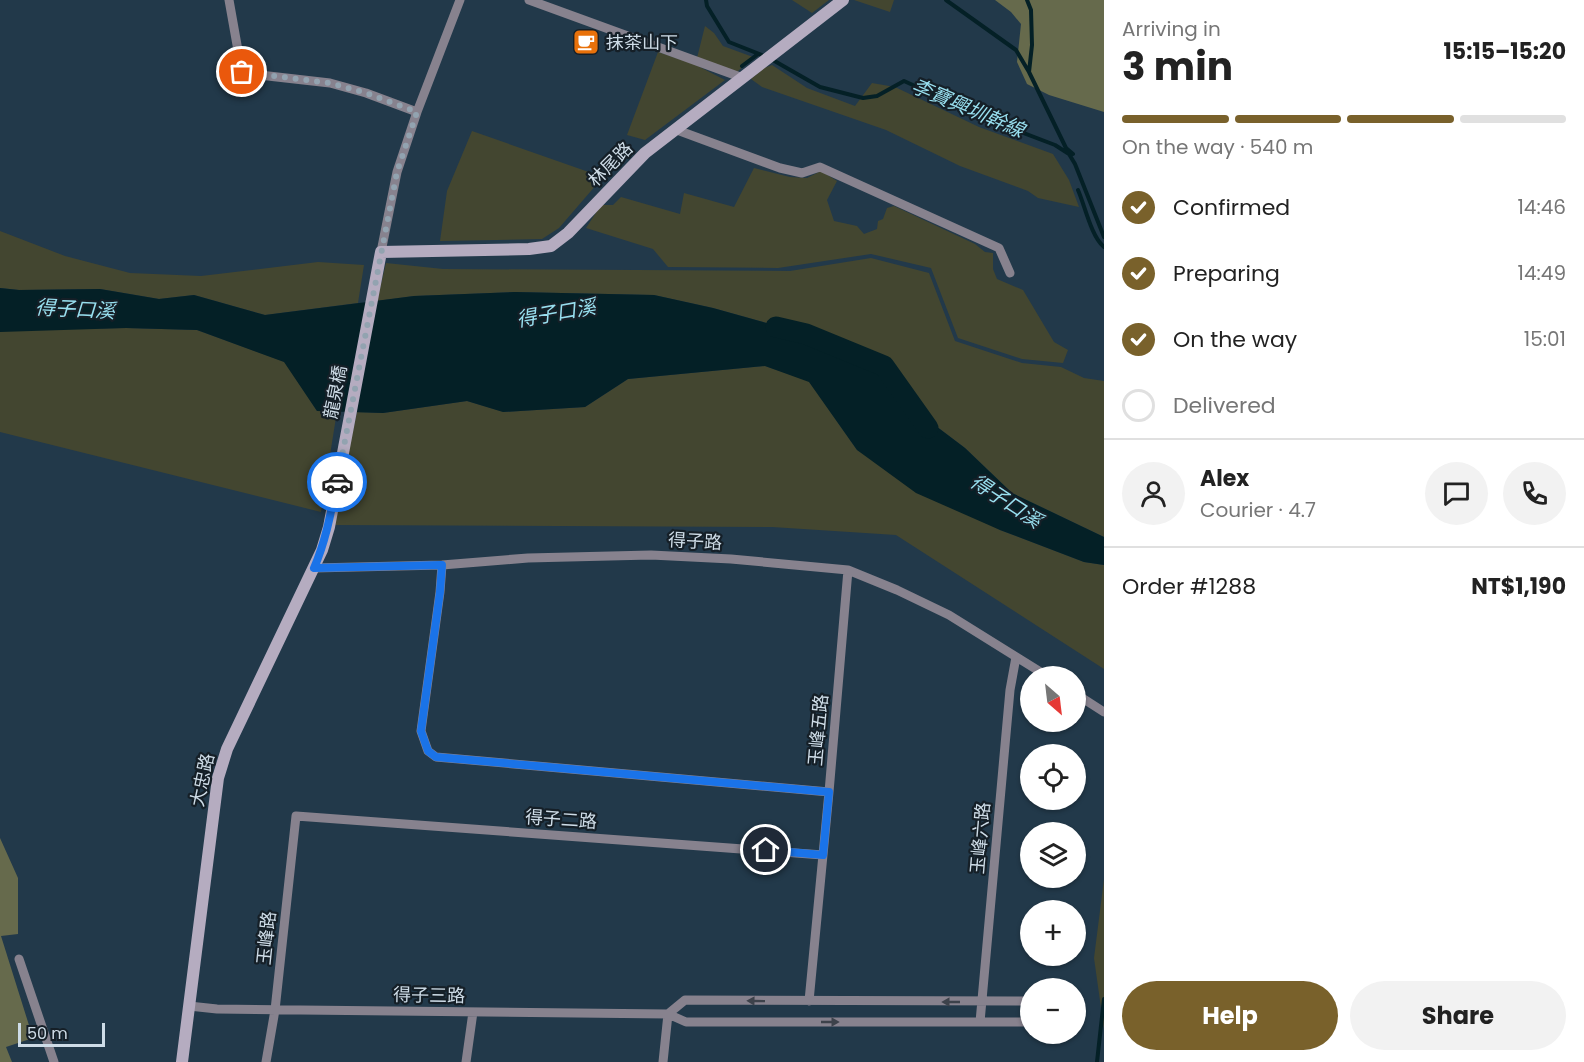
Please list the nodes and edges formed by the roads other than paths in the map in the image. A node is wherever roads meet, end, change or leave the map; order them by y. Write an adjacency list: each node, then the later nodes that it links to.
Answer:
1 (229, 0): 6 (street)
2 (460, 0): 6 (street)
3 (529, 0): 5 (street)
4 (843, 0): 5 (street, 林尾路)
5 (742, 78): 7 (street, 林尾路)
6 (417, 112): 8 (street)
7 (677, 130): 8 (street, 林尾路); 9 (street)
8 (379, 258): 10 (street, 龍泉橋)
9 (1010, 273)
10 (329, 526): 12 (street, 大忠路)
11 (442, 565): 12 (street, 得子路); 13 (street, 得子路); 18 (street)
12 (314, 568): 25 (street, 大忠路)
13 (848, 570): 14 (street, 得子路); 18 (street, 玉峰五路)
14 (1016, 657): 15 (street, 得子路); 24 (street, 玉峰六路)
15 (1031, 666)
16 (1086, 700): 17 (street)
17 (1104, 712)
18 (829, 792): 20 (street, 玉峰五路)
19 (296, 816): 20 (street, 得子二路); 26 (street, 玉峰路)
20 (823, 855): 22 (street, 玉峰五路)
21 (19, 959): 31 (street)
22 (808, 1001): 24 (street, one-way to 22); 28 (street, one-way to 28)
23 (1020, 1001): 24 (street)
24 (982, 1002): 29 (street, 玉峰六路)
25 (189, 1006): 26 (street, 得子三路); 32 (street, 大忠路)
26 (275, 1010): 27 (street, 得子三路); 33 (street, 玉峰路)
27 (473, 1012): 28 (street, 得子三路); 34 (street)
28 (668, 1014): 29 (street, one-way to 29); 35 (street)
29 (980, 1022): 30 (street)
30 (1020, 1022)
31 (54, 1062)
32 (182, 1062)
33 (266, 1062)
34 (466, 1062)
35 (663, 1062)

